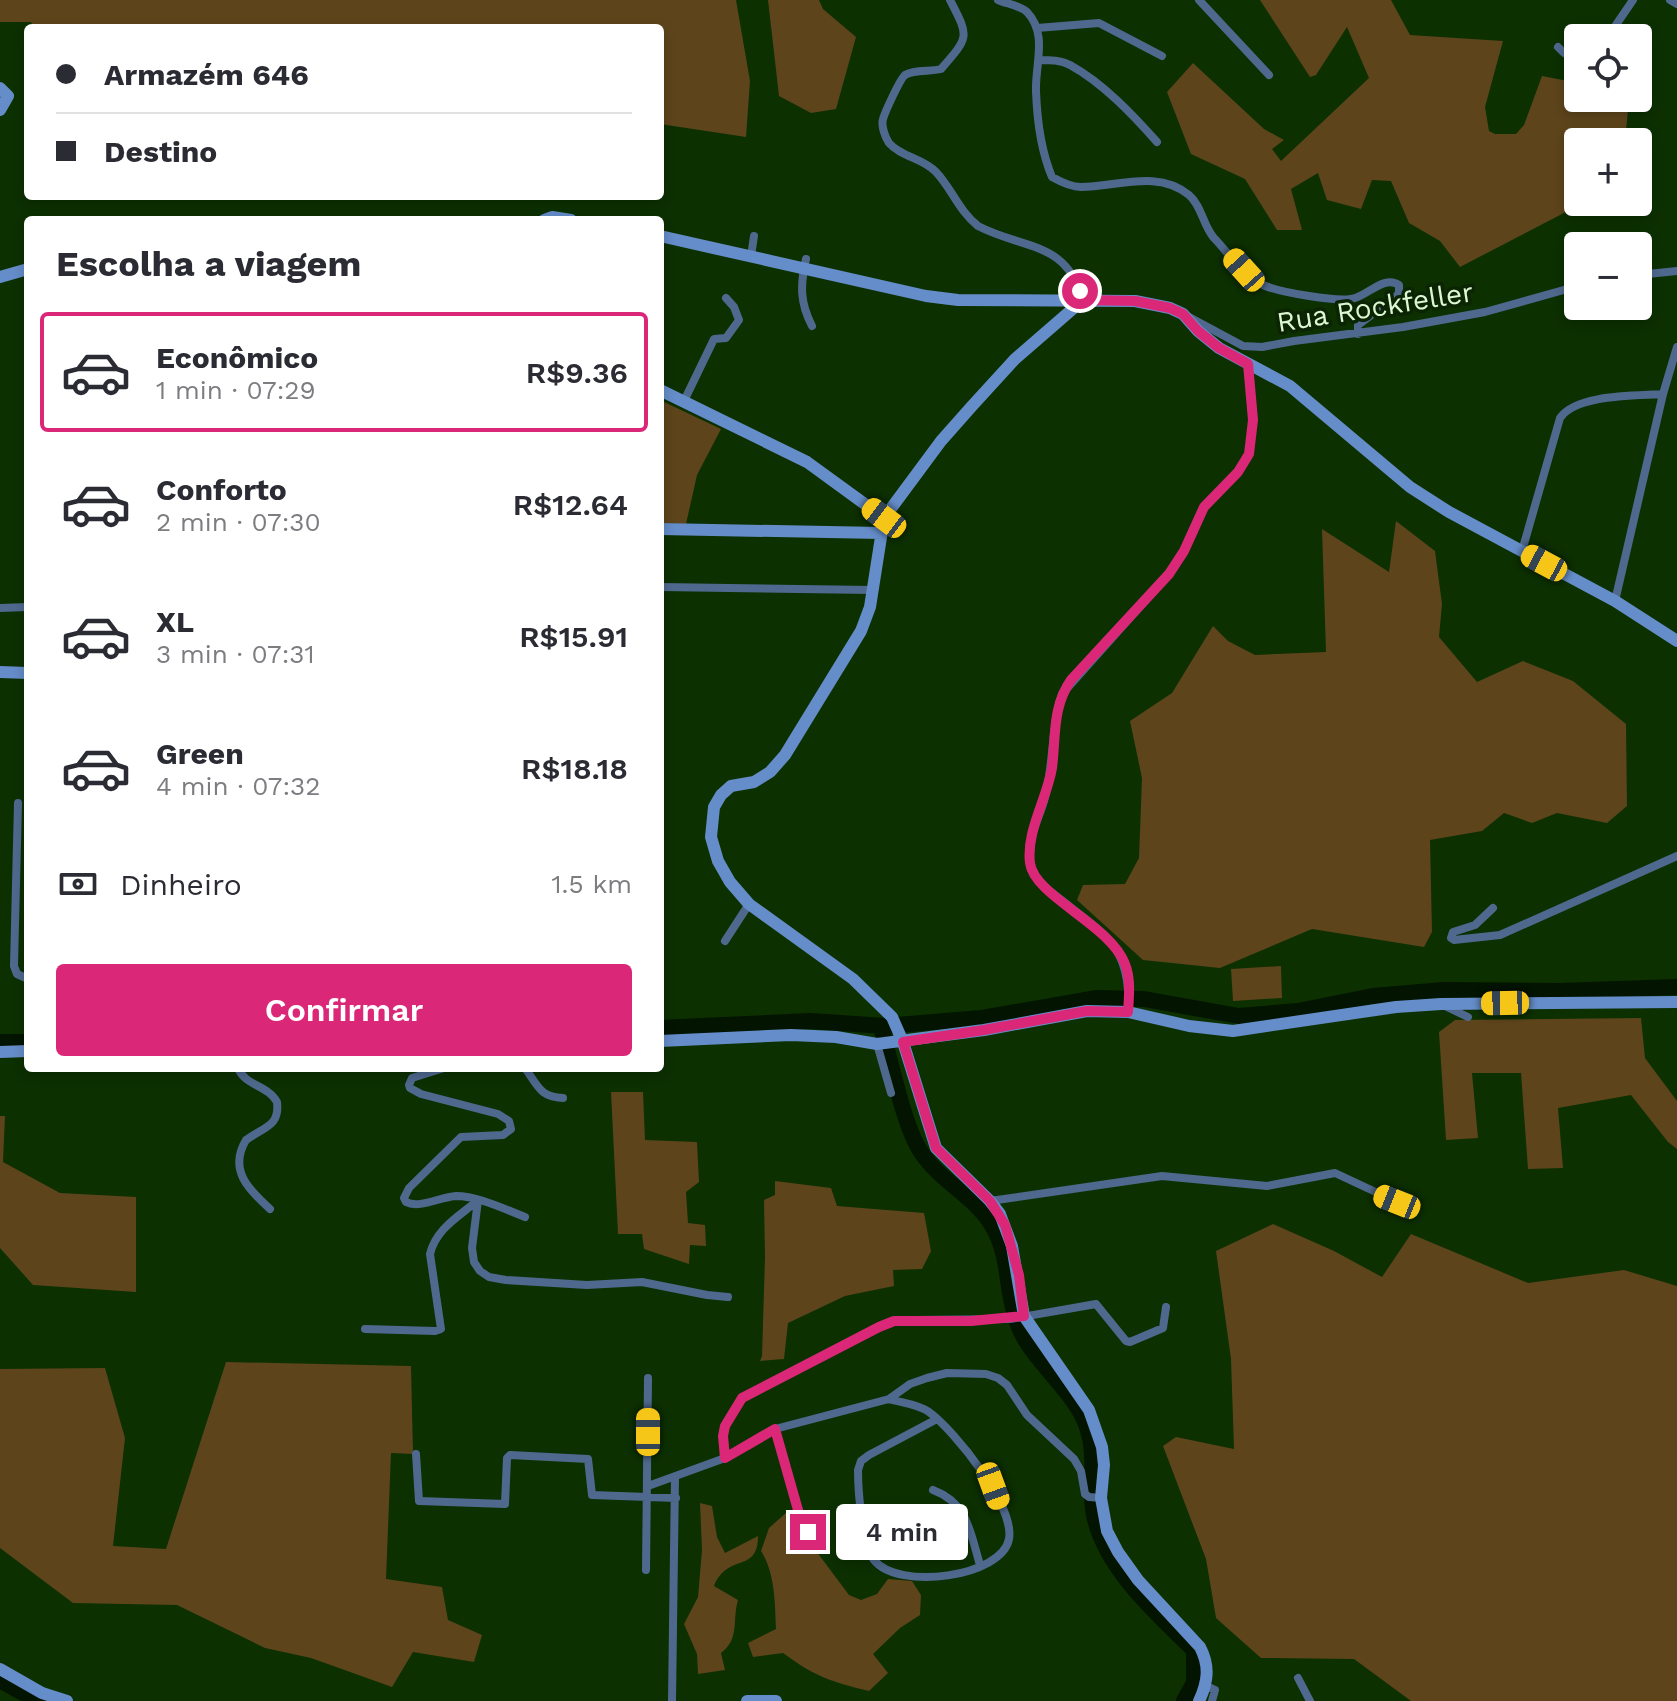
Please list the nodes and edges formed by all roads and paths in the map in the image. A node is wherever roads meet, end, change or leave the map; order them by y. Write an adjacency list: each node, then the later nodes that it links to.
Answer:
1 (950, 0): 27 (street)
2 (998, 0): 8 (street)
3 (1199, 0): 13 (street)
4 (1633, 0): 7 (street)
5 (1670, 0): 6 (street)
6 (1677, 4)
7 (1617, 24)
8 (1037, 28): 11 (street); 12 (street)
9 (1558, 47): 10 (street)
10 (1564, 53)
11 (1162, 56)
12 (1039, 60): 16 (street); 30 (street)
13 (1269, 75)
14 (0, 88): 15 (street)
15 (0, 110)
16 (1157, 142)
17 (754, 236): 19 (street)
18 (664, 237): 19 (street)
19 (751, 256): 20 (street)
20 (805, 263): 27 (street); 29 (street)
21 (24, 270): 24 (street)
22 (1677, 271): 23 (street)
23 (1652, 274)
24 (0, 277)
25 (1564, 290): 30 (street, Rua Rockfeller)
26 (726, 298): 35 (street)
27 (1083, 300): 28 (street); 36 (street)
28 (1183, 314): 30 (street, Rua Rockfeller); 32 (street)
29 (812, 326)
30 (1358, 334)
31 (1677, 347): 34 (street)
32 (1248, 364): 39 (street); 56 (street)
33 (664, 392): 35 (street)
34 (1663, 394): 39 (street); 42 (street)
35 (684, 401): 36 (street)
36 (884, 518): 38 (street)
37 (664, 529): 38 (street)
38 (881, 533): 41 (street)
39 (1522, 551): 42 (street)
40 (664, 587): 41 (street)
41 (873, 590): 50 (street)
42 (1615, 601): 45 (street)
43 (24, 607): 44 (street)
44 (0, 608)
45 (1677, 641)
46 (0, 672): 47 (street)
47 (24, 673)
48 (18, 803): 53 (street)
49 (1677, 856): 51 (street)
50 (749, 904): 52 (street); 59 (street)
51 (1493, 908)
52 (725, 941)
53 (24, 977)
54 (1677, 1002): 55 (street)
55 (1441, 1004): 56 (street); 57 (street)
56 (1128, 1012): 59 (street)
57 (1468, 1017)
58 (664, 1041): 60 (street)
59 (903, 1042): 60 (street); 69 (street)
60 (877, 1044): 66 (street)
61 (24, 1051): 62 (street)
62 (0, 1052)
63 (240, 1072): 71 (street)
64 (431, 1072): 68 (street)
65 (528, 1072): 67 (street)
66 (891, 1093)
67 (563, 1098)
68 (478, 1200): 72 (street); 73 (street); 76 (street)
69 (990, 1201): 70 (street); 75 (street)
70 (1397, 1202)
71 (270, 1209)
72 (525, 1217)
73 (728, 1297)
74 (1166, 1307): 75 (street)
75 (1024, 1316): 82 (street); 88 (street)
76 (365, 1329)
77 (648, 1378): 84 (street)
78 (889, 1399): 79 (street); 80 (street); 88 (street)
79 (937, 1419): 90 (street); 90 (street)
80 (775, 1429): 82 (street); 89 (street)
81 (416, 1454): 86 (street)
82 (725, 1458): 83 (street)
83 (675, 1477): 84 (street); 87 (street)
84 (648, 1486): 86 (street)
85 (933, 1490): 90 (street)
86 (647, 1497): 87 (street); 91 (street)
87 (676, 1498): 96 (street)
88 (1095, 1498): 94 (street)
89 (808, 1532)
90 (980, 1565)
91 (646, 1570)
92 (0, 1669): 95 (street)
93 (1298, 1678): 101 (street)
94 (1206, 1686): 99 (street); 100 (street)
95 (67, 1701)
96 (672, 1701)
97 (747, 1701): 98 (street)
98 (776, 1701)
99 (1199, 1701)
100 (1212, 1701)
101 (1310, 1701)

